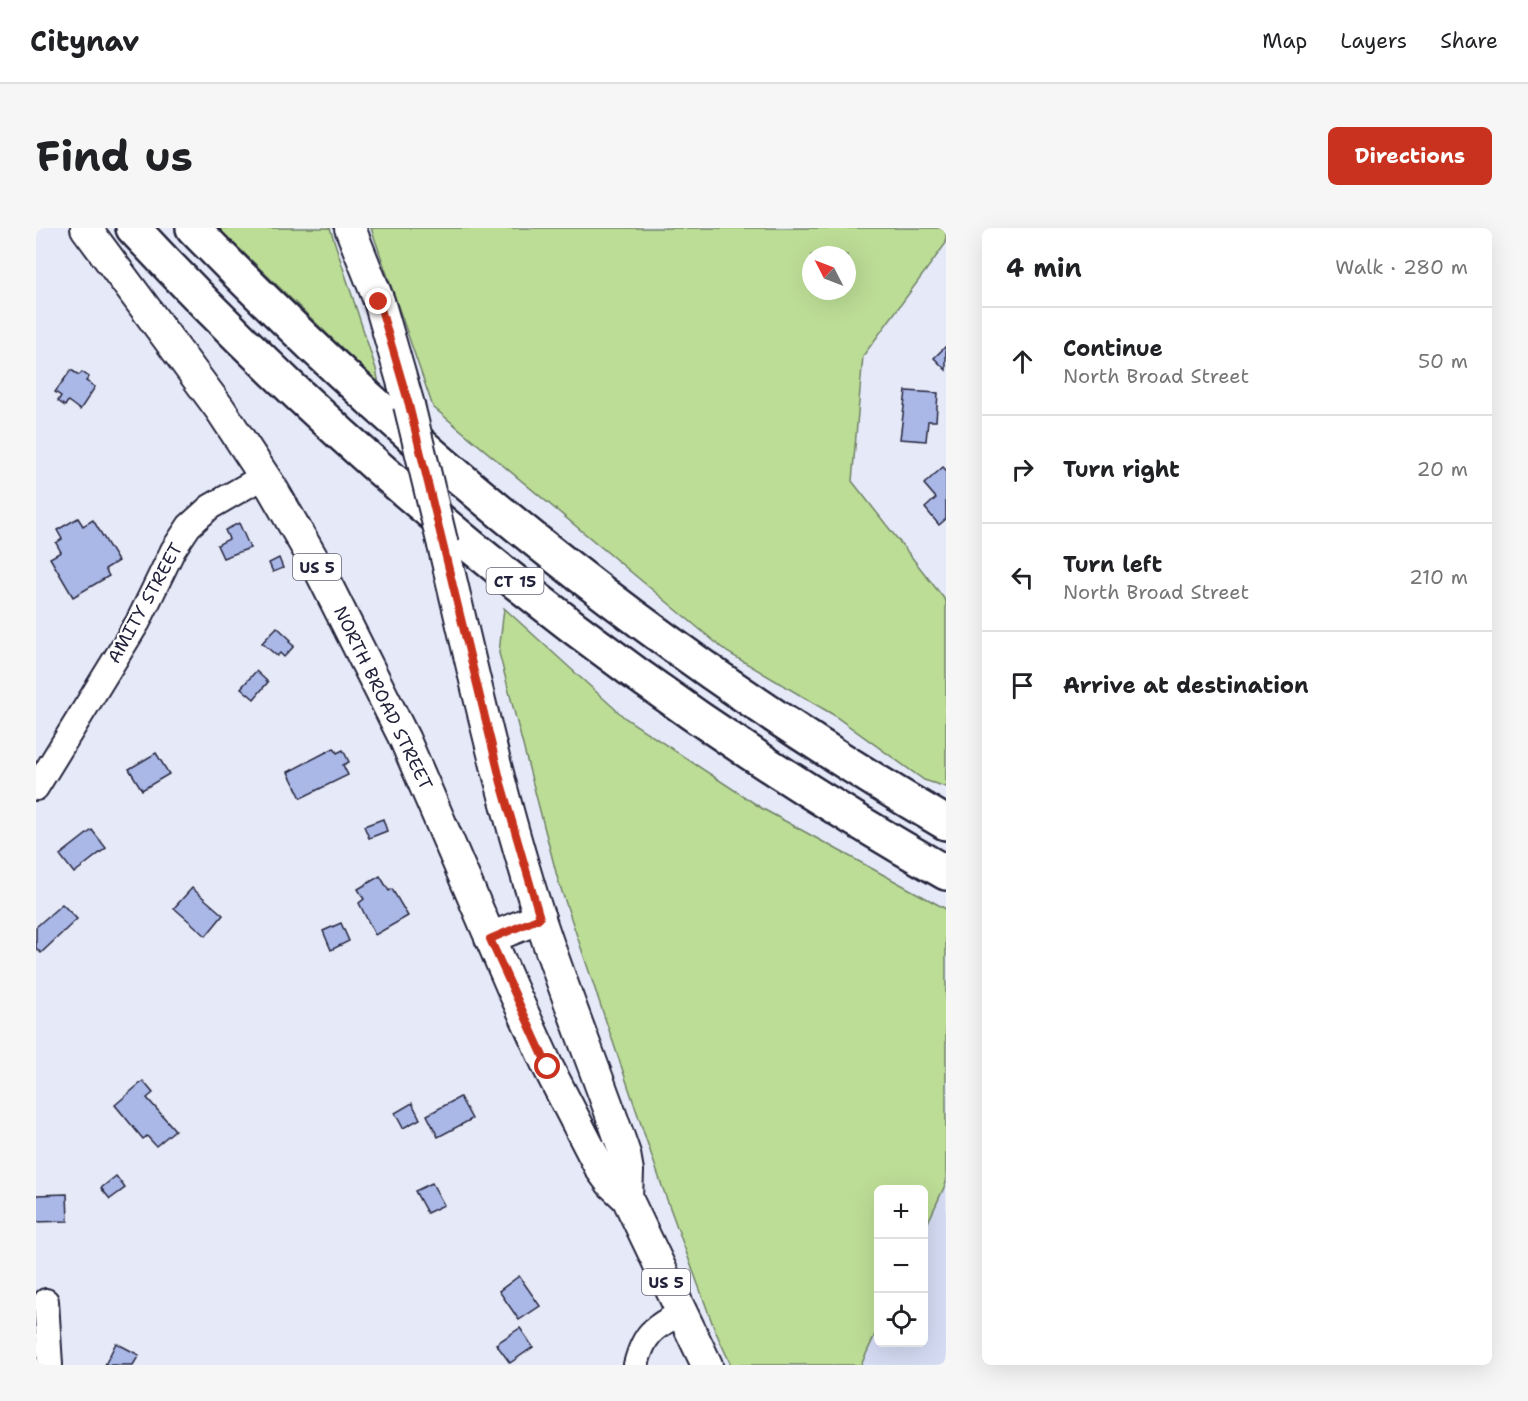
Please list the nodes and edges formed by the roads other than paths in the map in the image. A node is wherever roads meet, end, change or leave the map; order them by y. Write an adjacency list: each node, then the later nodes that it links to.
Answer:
1 (86, 228): 5 (main road, NORTH BROAD STREET / US 5)
2 (134, 228): 8 (highway, CT 15)
3 (193, 228): 7 (highway, CT 15)
4 (350, 228): 9 (main road, NORTH BROAD STREET / US 5, bridge)
5 (264, 476): 6 (street, AMITY STREET); 10 (main road, NORTH BROAD STREET / US 5)
6 (36, 788)
7 (946, 824)
8 (946, 873)
9 (540, 918): 10 (main road); 11 (main road, NORTH BROAD STREET / US 5)
10 (490, 939): 11 (main road, NORTH BROAD STREET / US 5)
11 (627, 1198): 13 (main road, NORTH BROAD STREET / US 5)
12 (46, 1301): 14 (street)
13 (681, 1313): 15 (street); 16 (main road, NORTH BROAD STREET / US 5)
14 (50, 1365)
15 (636, 1365)
16 (707, 1365)

